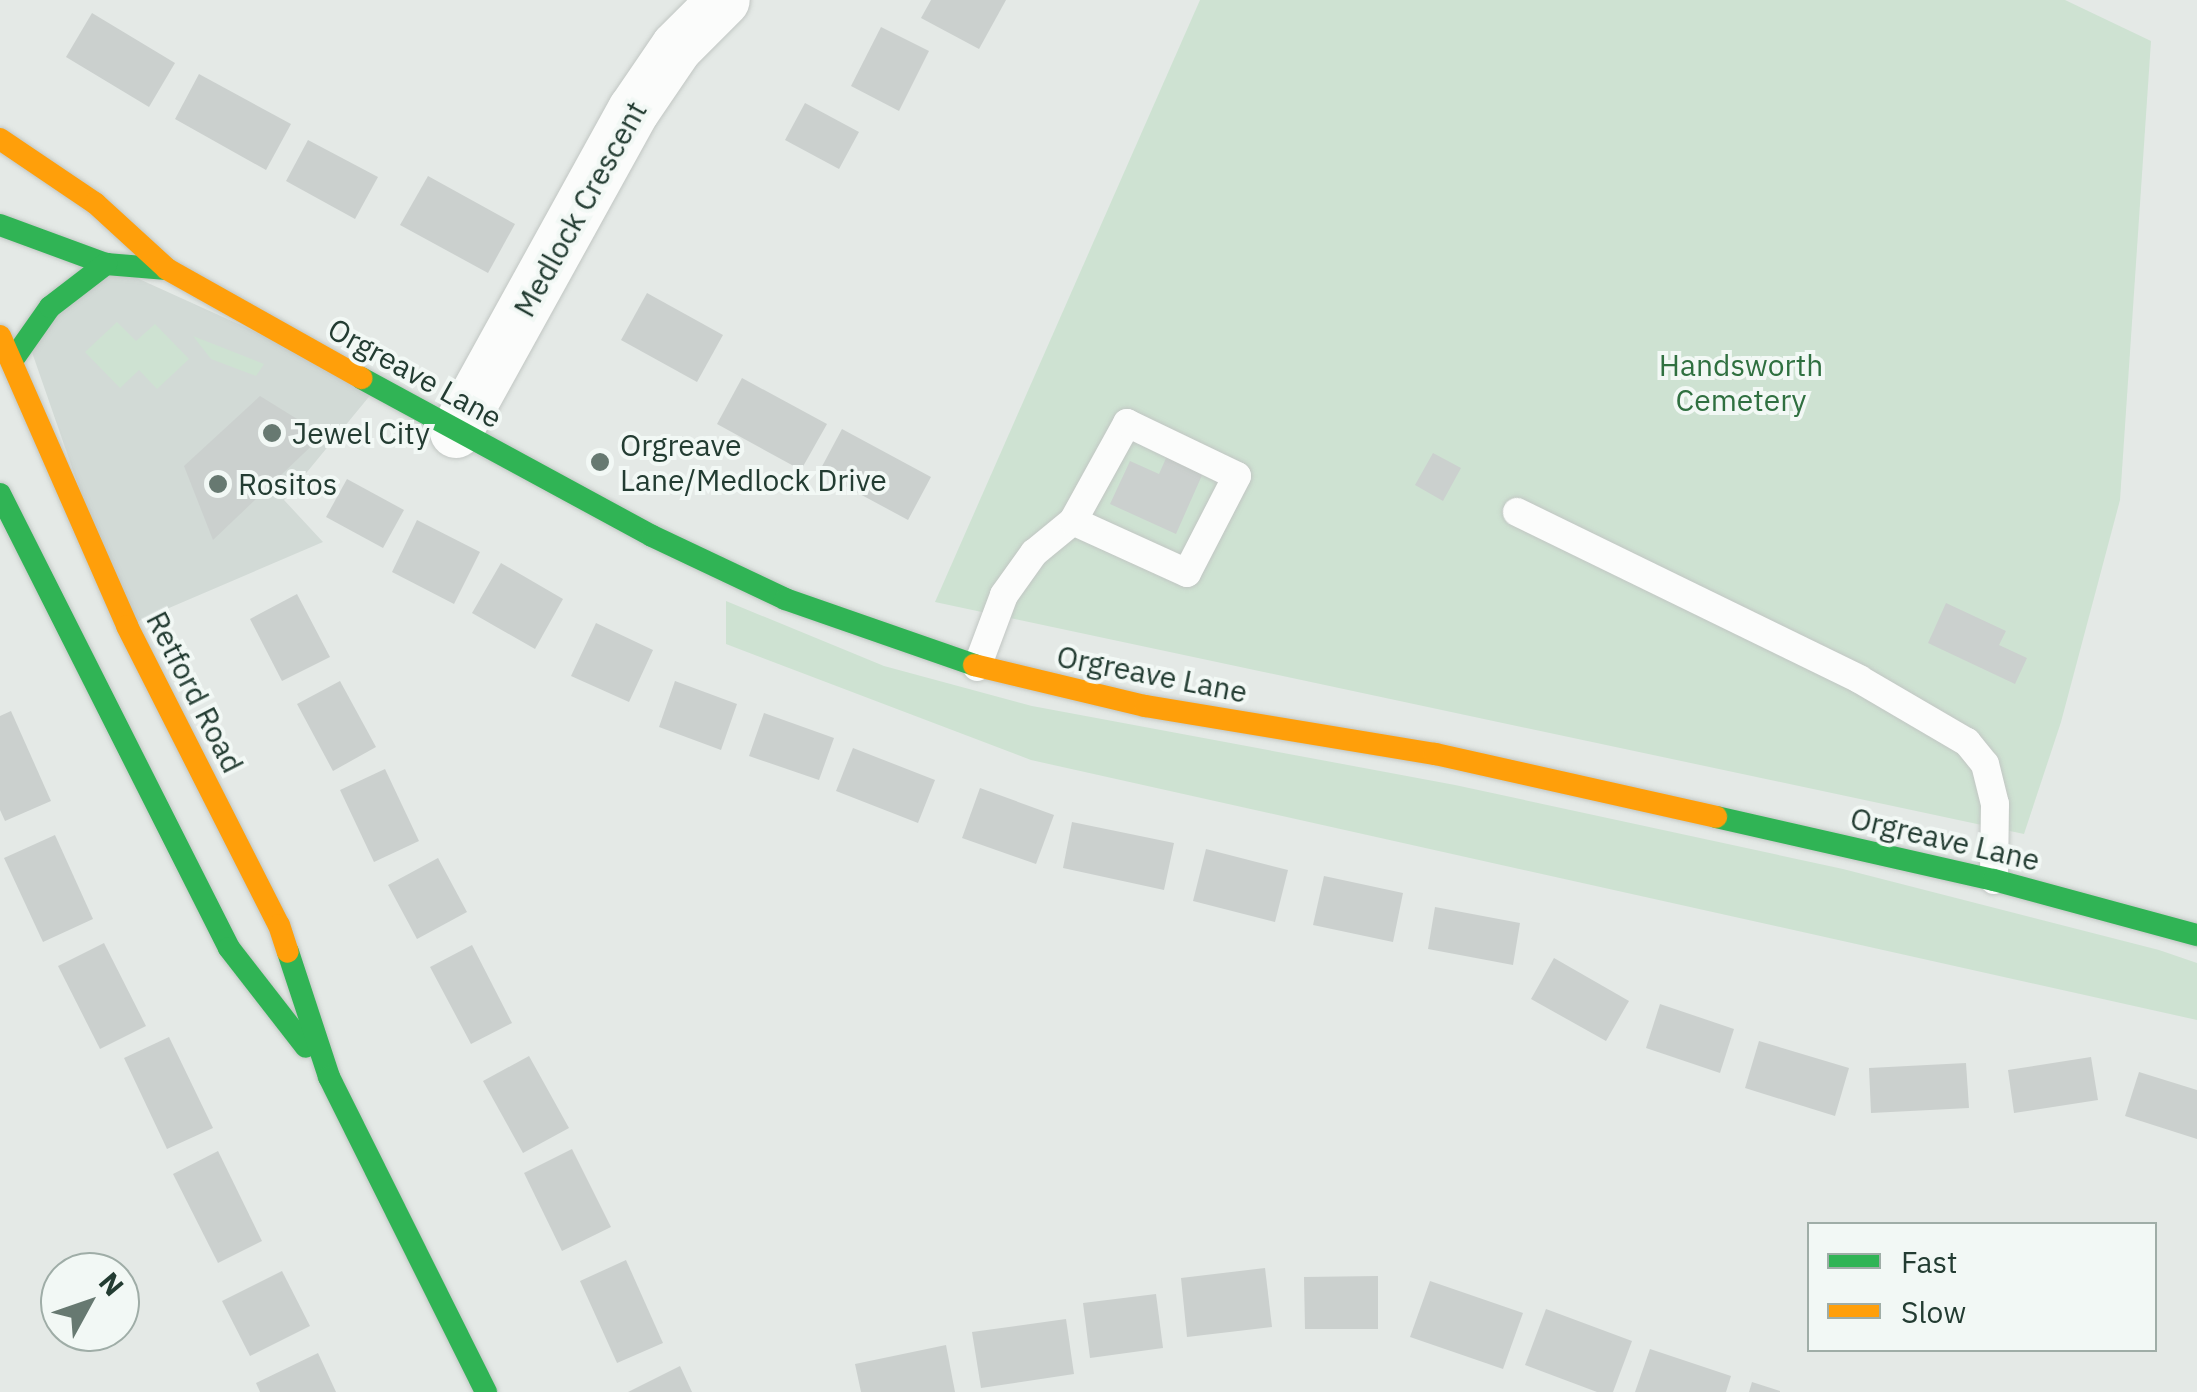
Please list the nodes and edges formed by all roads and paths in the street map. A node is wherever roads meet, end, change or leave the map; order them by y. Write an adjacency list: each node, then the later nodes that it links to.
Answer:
1 (724, 0): 8 (street, Medlock Crescent)
2 (2, 142): 5 (main road, Orgreave Lane)
3 (0, 225): 4 (main road, Orgreave Lane)
4 (106, 264): 5 (main road, Orgreave Lane); 7 (main road)
5 (168, 269): 8 (main road, Orgreave Lane)
6 (0, 336): 7 (main road, Retford Road)
7 (12, 361): 15 (main road, Retford Road)
8 (456, 432): 12 (main road, Orgreave Lane)
9 (0, 494): 15 (main road, Retford Road)
10 (1517, 512): 13 (lane)
11 (1073, 521): 11 (lane); 12 (lane)
12 (977, 667): 13 (main road, Orgreave Lane)
13 (1994, 880): 14 (main road, Orgreave Lane)
14 (2197, 935)
15 (329, 1077): 16 (main road, Retford Road)
16 (486, 1392)

